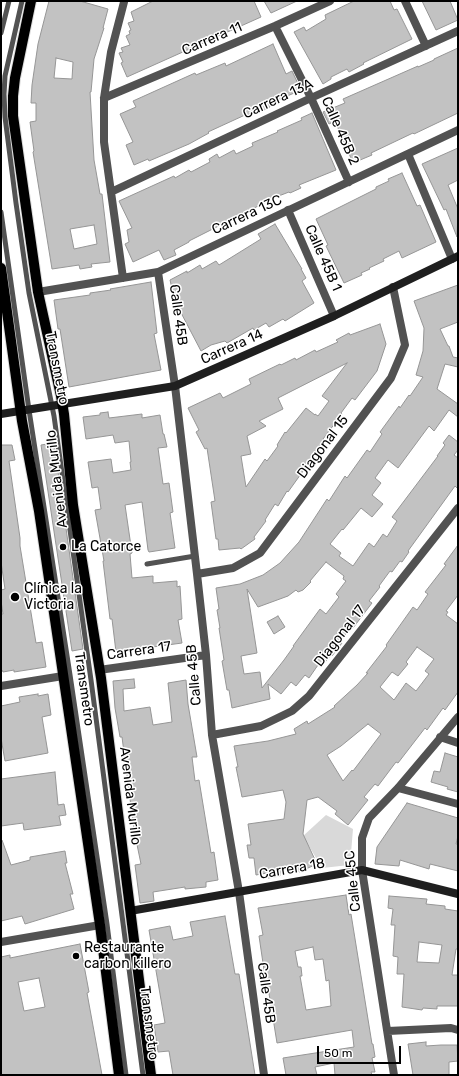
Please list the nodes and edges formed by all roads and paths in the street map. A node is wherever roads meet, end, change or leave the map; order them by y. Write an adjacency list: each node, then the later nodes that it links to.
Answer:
1 (8, 1): 9 (lane)
2 (22, 1): 28 (lane, Transmetro)
3 (31, 1): 24 (main road, Avenida Murillo)
4 (124, 1): 11 (street)
5 (330, 1): 7 (street, Carrera 11)
6 (405, 1): 10 (street)
7 (275, 26): 11 (street, Carrera 11); 12 (street, Calle 45B 2)
8 (458, 31): 10 (street, Carrera 13A)
9 (1, 33)
10 (426, 46): 12 (street, Carrera 13A)
11 (104, 98): 16 (street)
12 (311, 98): 15 (street, Calle 45B 2); 16 (street, Carrera 13A)
13 (458, 130): 14 (street, Carrera 13C)
14 (408, 154): 15 (street, Carrera 13C); 19 (street)
15 (349, 182): 17 (street, Carrera 13C)
16 (111, 192): 22 (street)
17 (288, 210): 21 (street, Carrera 13C); 26 (street, Calle 45B 1)
18 (1, 212): 29 (lane, Transmetro)
19 (455, 258): 23 (street, Carrera 14)
20 (1, 268): 25 (main road, Avenida Murillo)
21 (158, 272): 22 (street, Carrera 13C); 27 (street, Calle 45B)
22 (123, 278): 24 (street, Carrera 13C)
23 (393, 287): 26 (street, Carrera 14); 34 (street, Diagonal 15)
24 (38, 292): 28 (main road, Avenida Murillo)
25 (3, 293): 29 (main road, Avenida Murillo)
26 (334, 316): 27 (street, Carrera 14)
27 (175, 386): 28 (street, Carrera 14); 32 (street, Calle 45B)
28 (58, 405): 29 (street, Carrera 14); 36 (main road, Avenida Murillo); 55 (lane, Transmetro)
29 (25, 410): 30 (street, Carrera 14); 37 (main road, Avenida Murillo); 54 (lane, Transmetro)
30 (1, 414)
31 (458, 508): 40 (street, Diagonal 17)
32 (195, 556): 33 (lane); 34 (street, Calle 45B)
33 (147, 564)
34 (197, 574): 35 (street, Calle 45B)
35 (206, 655): 36 (street, Carrera 17); 40 (street, Calle 45B)
36 (99, 670): 48 (main road, Avenida Murillo)
37 (63, 676): 38 (street); 49 (main road, Avenida Murillo)
38 (1, 686)
39 (458, 717): 41 (street, Calle 45C)
40 (212, 735): 46 (street, Calle 45B)
41 (440, 738): 42 (street); 43 (street, Calle 45C)
42 (458, 743)
43 (398, 788): 44 (street); 45 (street, Calle 45C)
44 (458, 804)
45 (362, 870): 46 (street, Carrera 18); 47 (street, Carrera 18); 52 (street, Calle 45C)
46 (239, 892): 48 (street, Carrera 18); 57 (street, Calle 45B)
47 (458, 894)
48 (130, 911): 56 (main road, Avenida Murillo)
49 (100, 925): 50 (street); 53 (main road, Avenida Murillo)
50 (1, 942)
51 (458, 1030): 52 (street)
52 (388, 1031): 58 (street, Calle 45C)
53 (119, 1075)
54 (126, 1075)
55 (143, 1075)
56 (151, 1075)
57 (264, 1075)
58 (394, 1075)

